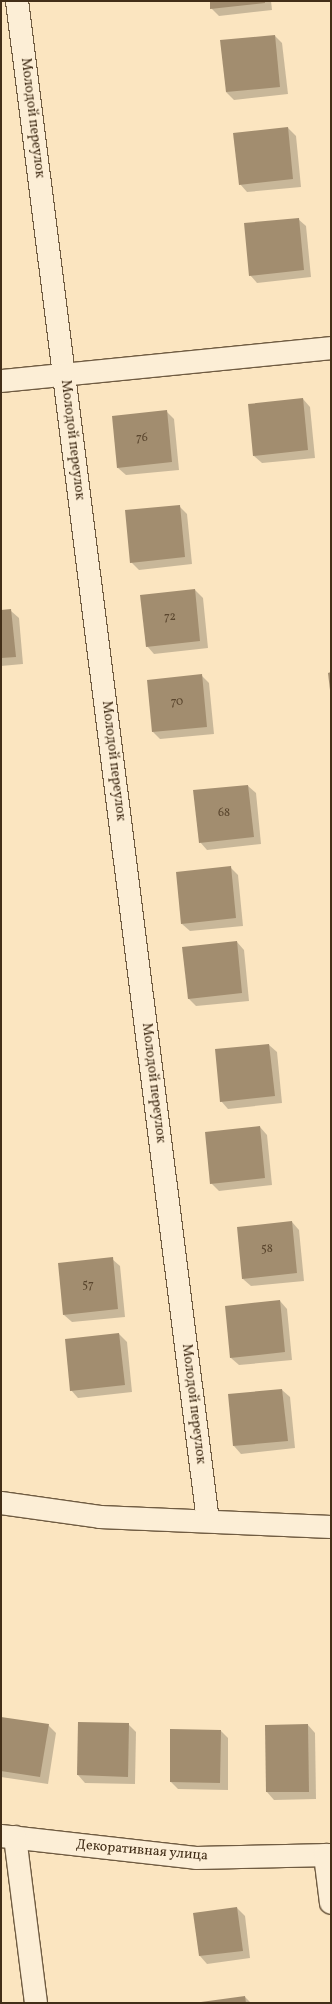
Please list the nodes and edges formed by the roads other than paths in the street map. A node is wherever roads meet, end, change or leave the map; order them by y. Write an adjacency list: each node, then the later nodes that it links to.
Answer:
1 (17, 1): 3 (street, Молодой переулок)
2 (331, 348): 3 (street)
3 (64, 374): 4 (street); 6 (street, Молодой переулок)
4 (1, 381)
5 (1, 1503): 6 (street)
6 (208, 1521): 7 (street)
7 (331, 1527)
8 (8, 1837): 9 (street, Декоративная улица); 11 (street)
9 (328, 1855): 10 (street)
10 (331, 1903)
11 (36, 2003)

